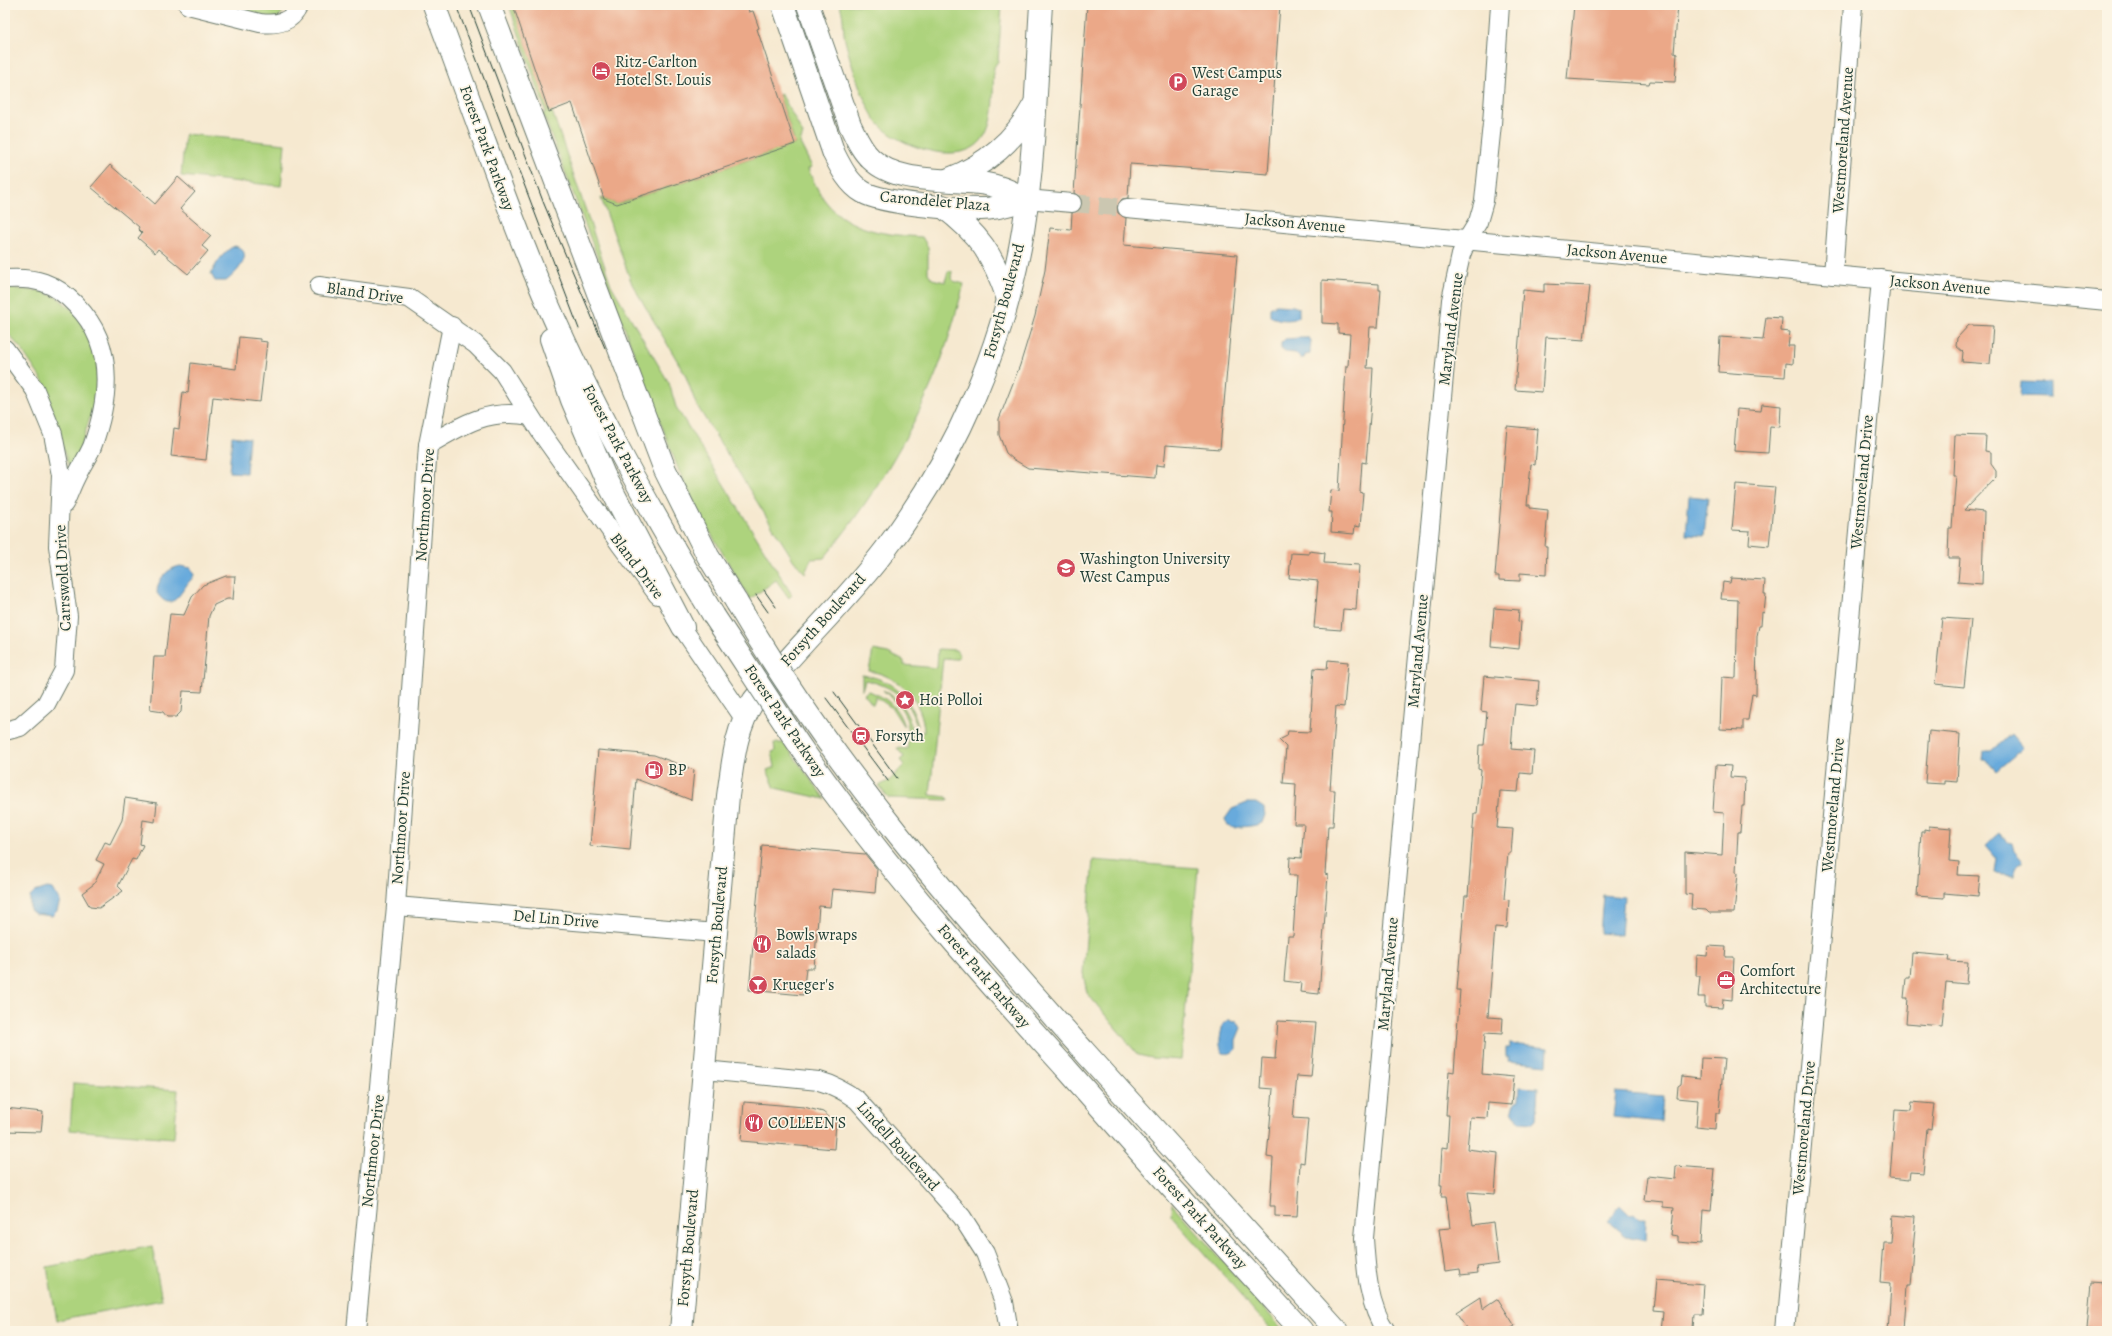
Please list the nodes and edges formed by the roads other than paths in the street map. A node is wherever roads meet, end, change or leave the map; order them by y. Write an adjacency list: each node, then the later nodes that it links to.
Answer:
1 (188, 5): 2 (street)
2 (299, 5)
3 (434, 5): 17 (main road, Forest Park Parkway)
4 (489, 5): 39 (main road, Forest Park Parkway, bridge)
5 (783, 5): 14 (main road, Carondelet Plaza)
6 (808, 5): 11 (main road, Carondelet Plaza)
7 (1041, 5): 10 (main road, Forsyth Boulevard)
8 (1500, 5): 16 (street, Maryland Avenue)
9 (1853, 5): 18 (street, Westmoreland Avenue)
10 (1034, 104): 11 (main road); 12 (main road, Forsyth Boulevard)
11 (946, 180): 12 (main road, Carondelet Plaza)
12 (1026, 199): 13 (street); 14 (main road, Carondelet Plaza); 22 (main road, Forsyth Boulevard)
13 (1072, 203)
14 (942, 206): 22 (main road)
15 (1127, 208): 16 (street, Jackson Avenue)
16 (1467, 240): 18 (street, Jackson Avenue); 40 (street, Maryland Avenue)
17 (525, 250): 29 (main road); 38 (main road, Forest Park Parkway, bridge)
18 (1834, 275): 20 (street, Jackson Avenue)
19 (5, 279): 28 (street, Carrswold Drive)
20 (1881, 279): 23 (street, Jackson Avenue); 41 (street, Westmoreland Drive)
21 (318, 286): 24 (street, Bland Drive)
22 (1008, 299): 30 (main road, Forsyth Boulevard)
23 (2107, 301)
24 (452, 326): 26 (street, Bland Drive); 27 (street, Northmoor Drive)
25 (5, 350): 28 (street, Carrswold Drive)
26 (530, 416): 27 (street); 29 (street, Bland Drive)
27 (428, 445): 32 (street, Northmoor Drive)
28 (60, 517): 31 (street, Carrswold Drive)
29 (683, 627): 30 (street, Bland Drive)
30 (743, 717): 33 (main road, Forsyth Boulevard)
31 (5, 732)
32 (396, 906): 33 (street, Del Lin Drive); 35 (street, Northmoor Drive)
33 (716, 933): 34 (main road, Forsyth Boulevard)
34 (704, 1070): 36 (main road, Forsyth Boulevard); 37 (street, Lindell Boulevard)
35 (356, 1331)
36 (681, 1331)
37 (1009, 1331)
38 (1302, 1331)
39 (1337, 1331)
40 (1386, 1331)
41 (1785, 1331)

